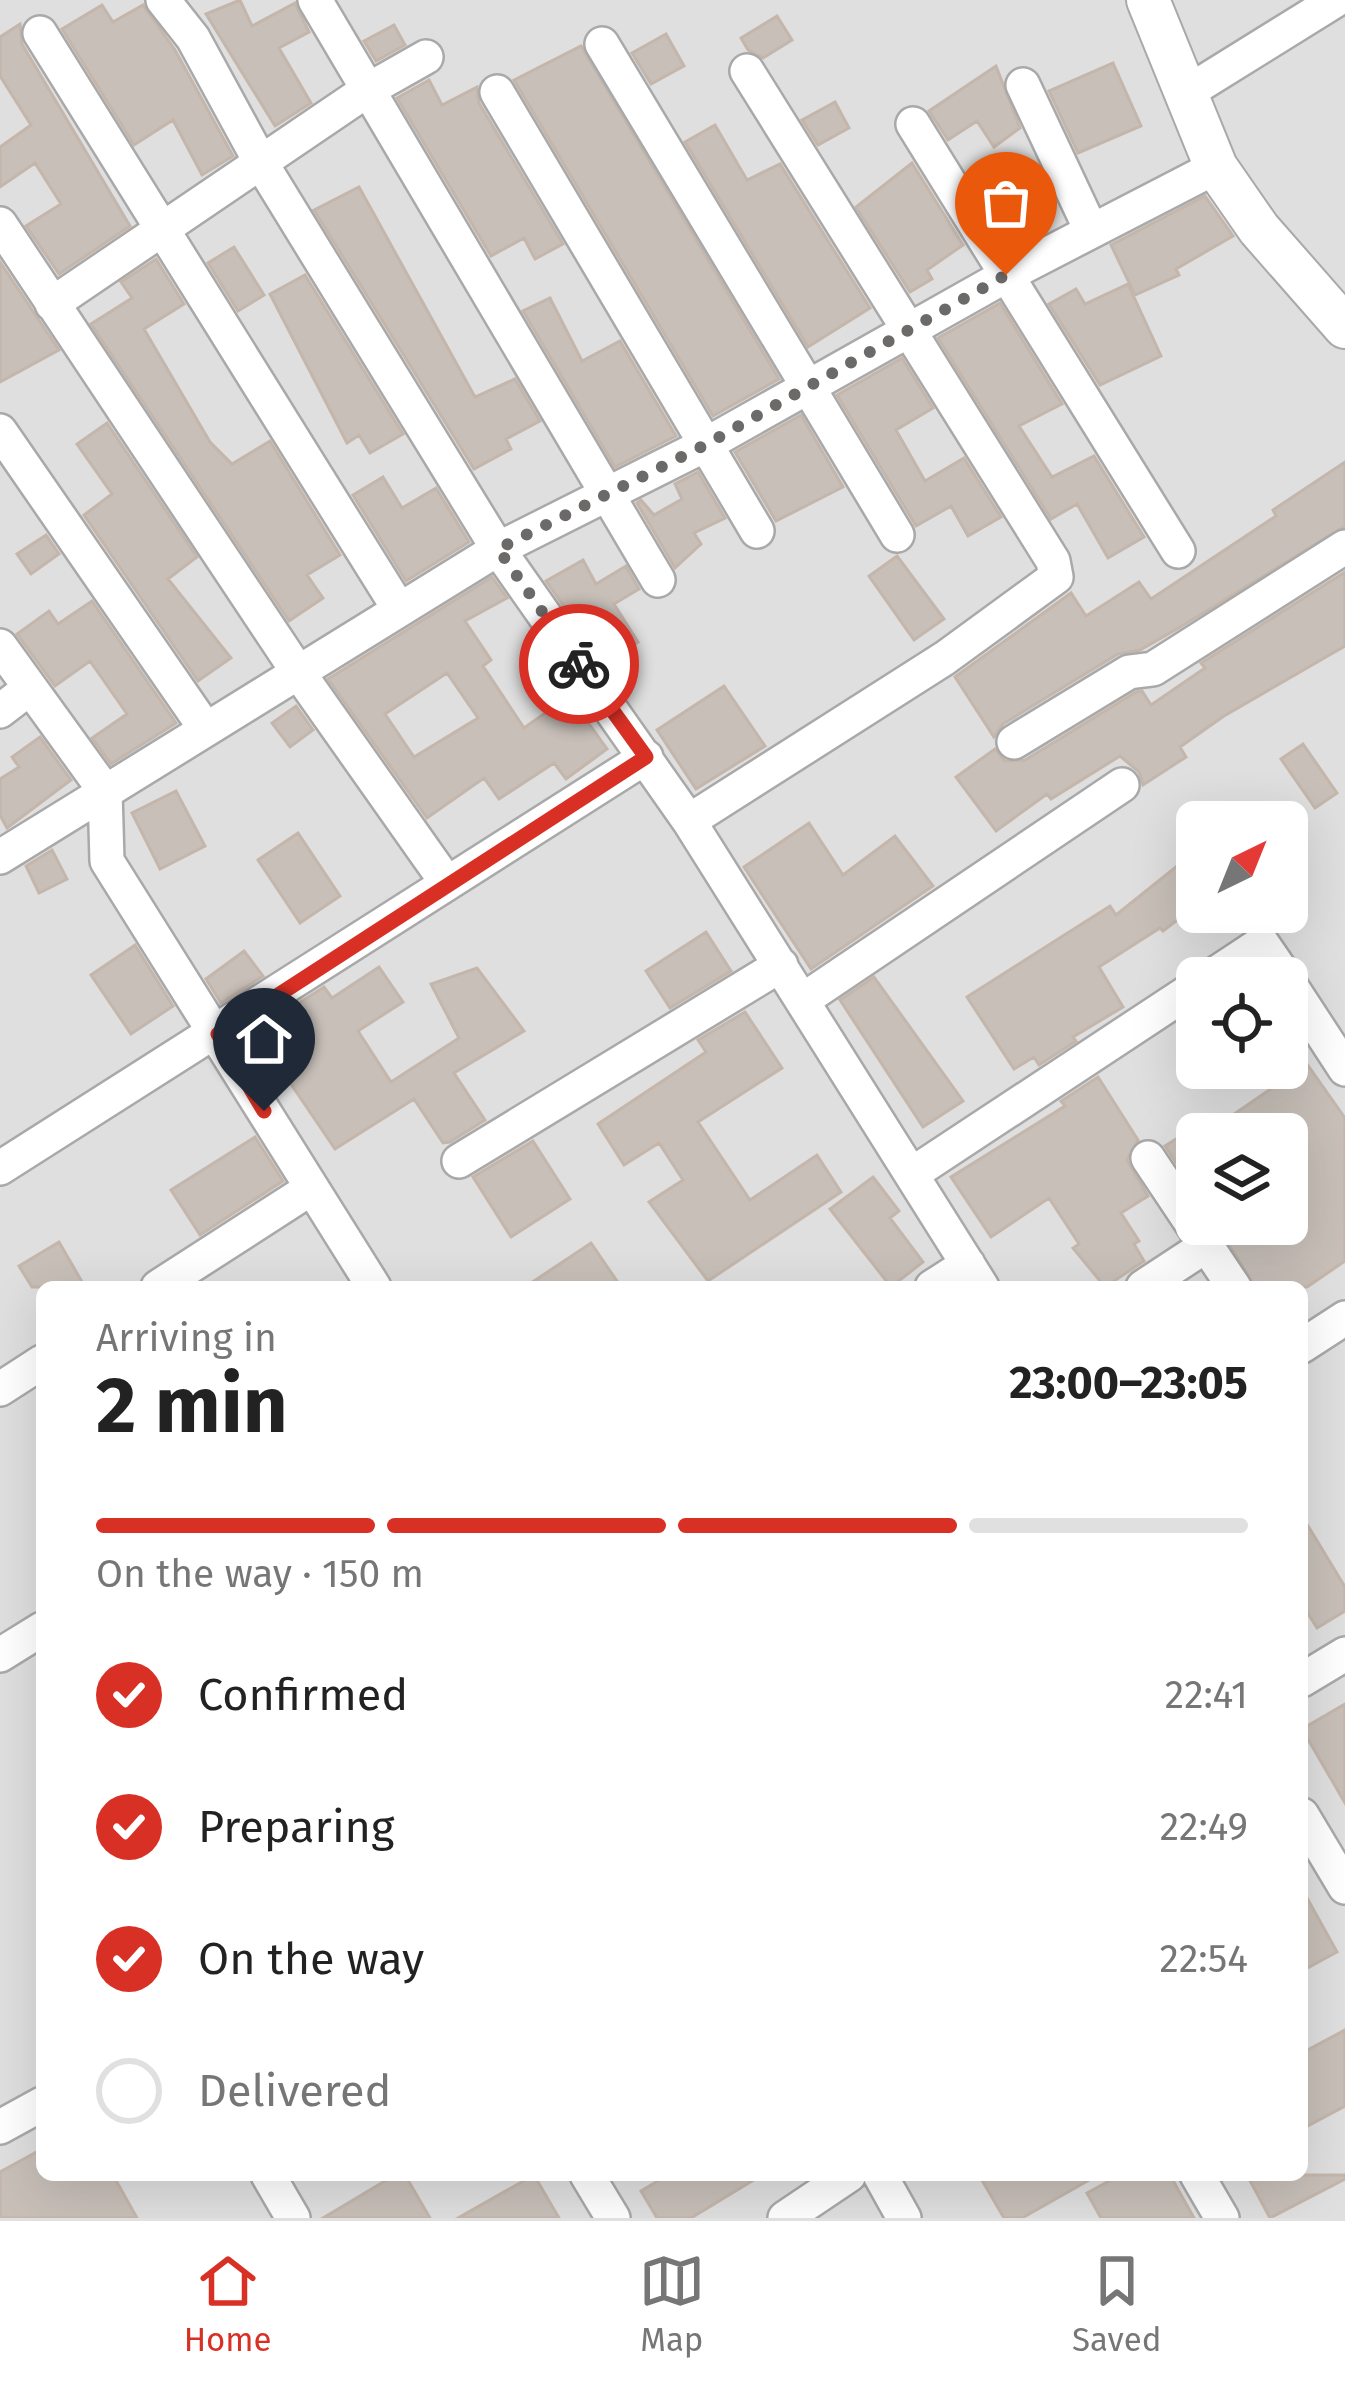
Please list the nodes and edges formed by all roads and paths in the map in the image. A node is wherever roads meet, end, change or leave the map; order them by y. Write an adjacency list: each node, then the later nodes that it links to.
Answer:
1 (163, 0): 14 (street)
2 (315, 0): 10 (street)
3 (1148, 0): 12 (street)
4 (1336, 0): 12 (street)
5 (40, 33): 17 (street)
6 (602, 44): 23 (street)
7 (426, 57): 10 (street)
8 (747, 71): 22 (street)
9 (1023, 85): 18 (street)
10 (365, 91): 14 (street); 26 (street)
11 (497, 92): 25 (street)
12 (1183, 95): 15 (street)
13 (913, 124): 19 (street)
14 (261, 163): 17 (street); 30 (street)
15 (1216, 167): 18 (street); 21 (street)
16 (0, 224): 20 (street)
17 (163, 230): 20 (street); 33 (street)
18 (1091, 230): 19 (street)
19 (1006, 275): 22 (street); 31 (street)
20 (52, 304): 35 (street)
21 (1345, 327)
22 (910, 328): 23 (street); 43 (street)
23 (807, 386): 25 (street); 28 (street)
24 (0, 431): 38 (street)
25 (705, 445): 26 (street); 27 (street)
26 (607, 494): 30 (street); 32 (street)
27 (757, 531)
28 (897, 535)
29 (1345, 547): 39 (street)
30 (498, 549): 33 (street); 40 (street)
31 (1178, 550)
32 (658, 580)
33 (398, 609): 35 (street)
34 (0, 646): 36 (street)
35 (296, 669): 38 (street); 45 (street)
36 (30, 688): 37 (street); 42 (street)
37 (0, 711)
38 (205, 728): 42 (street)
39 (1014, 742)
40 (646, 757): 43 (street); 45 (street)
41 (1122, 784): 49 (street)
42 (105, 791): 44 (street); 52 (street)
43 (689, 820): 48 (street)
44 (0, 857)
45 (447, 883): 52 (street)
46 (1240, 957): 47 (street)
47 (1271, 957)
48 (781, 964): 49 (street); 55 (street)
49 (803, 1000): 57 (street)
50 (1176, 1000): 57 (street)
51 (1308, 1013): 53 (street)
52 (218, 1034): 56 (street); 58 (street)
53 (1345, 1069)
54 (1148, 1158): 59 (street)
55 (459, 1161)
56 (0, 1168)
57 (911, 1174): 61 (street)
58 (310, 1189): 62 (street); 63 (street)
59 (1176, 1199)
60 (1207, 1245): 64 (street); 65 (street)
61 (975, 1275)
62 (167, 1281)
63 (370, 1281)
64 (1152, 1281)
65 (1230, 1281)
66 (1345, 1318): 67 (street)
67 (1308, 1342)
68 (36, 1366): 69 (street)
69 (0, 1389)
70 (36, 1633): 72 (street)
71 (1345, 1654): 73 (street)
72 (0, 1655)
73 (1308, 1676)
74 (1308, 1825): 75 (street)
75 (1345, 1887)
76 (36, 2107): 77 (street)
77 (0, 2127)
78 (271, 2181): 83 (street)
79 (591, 2181): 84 (street)
80 (840, 2181): 85 (street)
81 (883, 2181): 86 (street)
82 (1200, 2181): 87 (street)
83 (293, 2218)
84 (613, 2218)
85 (785, 2218)
86 (904, 2218)
87 (1222, 2218)

